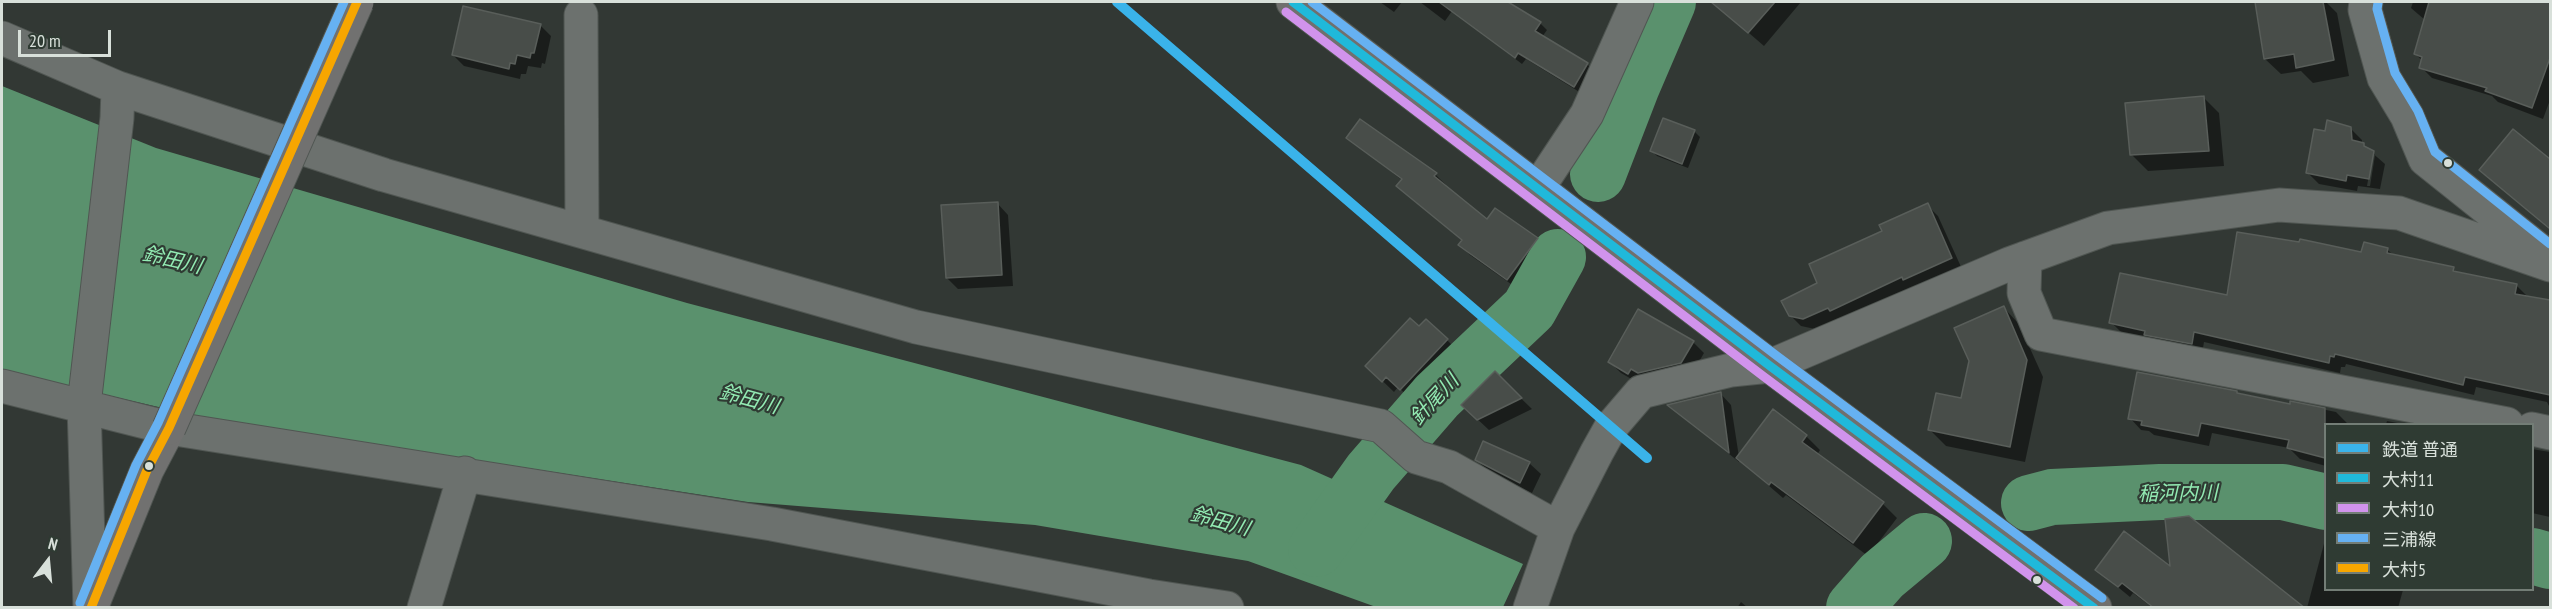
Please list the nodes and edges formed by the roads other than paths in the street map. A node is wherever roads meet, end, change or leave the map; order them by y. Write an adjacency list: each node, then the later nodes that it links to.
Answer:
1 (357, 2): 17 (main road, bridge)
2 (1293, 2): 8 (highway)
3 (1637, 2): 8 (street)
4 (2366, 2): 11 (street)
5 (581, 15): 9 (street)
6 (2, 38): 7 (street)
7 (117, 103): 9 (street); 15 (street)
8 (1538, 188): 13 (highway)
9 (582, 231): 21 (street)
10 (2025, 258): 12 (street); 13 (street); 16 (street)
11 (2550, 259)
12 (2550, 264)
13 (1770, 366): 21 (street); 27 (highway)
14 (2, 386): 15 (street)
15 (85, 396): 17 (street); 23 (street)
16 (2501, 423)
17 (169, 428): 20 (street); 23 (main road)
18 (2534, 429): 19 (street)
19 (2550, 433)
20 (465, 473): 22 (street); 24 (street)
21 (1556, 533): 26 (street)
22 (1147, 602): 25 (street)
23 (91, 608)
24 (424, 608)
25 (1227, 608)
26 (1530, 608)
27 (2095, 608)

